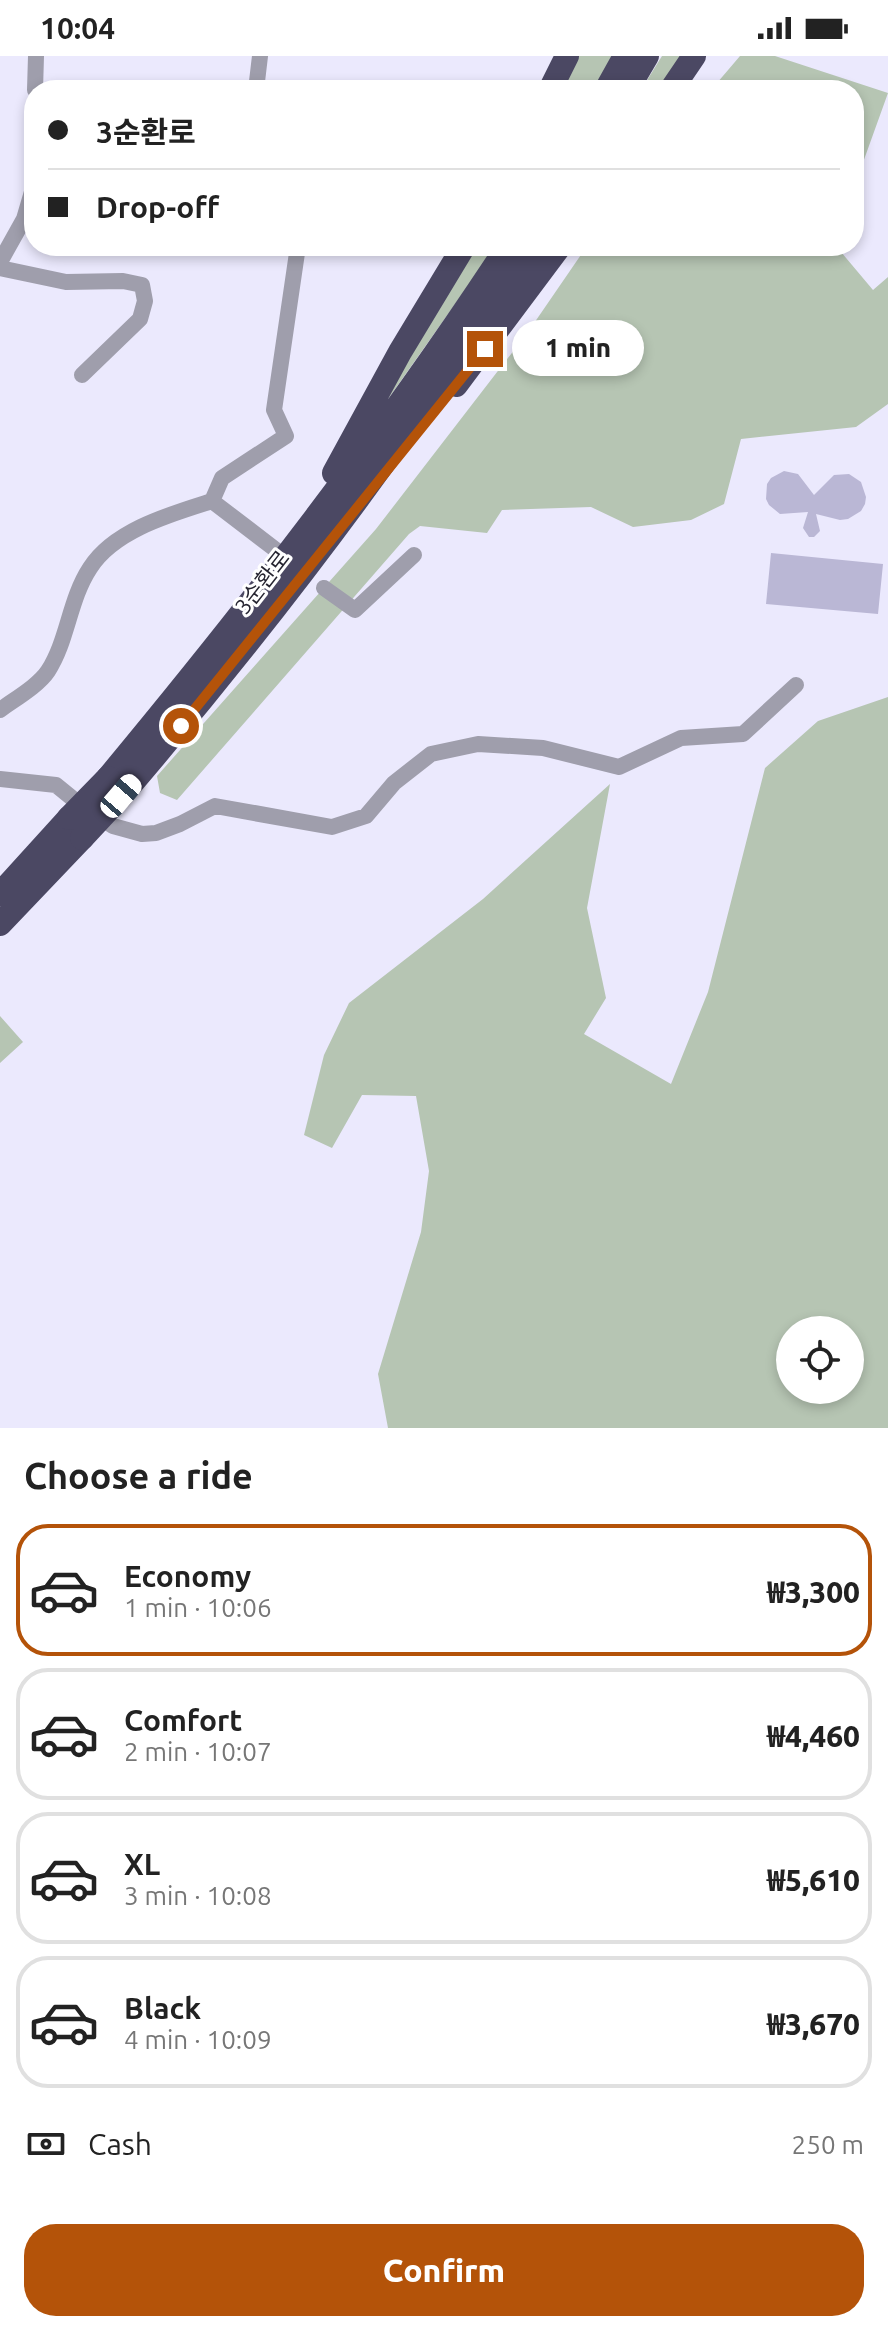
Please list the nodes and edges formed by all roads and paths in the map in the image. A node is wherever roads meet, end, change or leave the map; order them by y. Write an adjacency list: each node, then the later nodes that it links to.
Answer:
1 (36, 56): 7 (street)
2 (260, 56): 8 (street)
3 (567, 56): 9 (highway)
4 (625, 56): 10 (highway)
5 (647, 56): 11 (highway)
6 (694, 56): 12 (highway)
7 (35, 80)
8 (257, 80)
9 (555, 80)
10 (612, 80)
11 (633, 80)
12 (678, 80)
13 (24, 219): 19 (street)
14 (297, 256): 21 (street)
15 (458, 256): 23 (highway)
16 (501, 256): 23 (highway, 3순환로)
17 (525, 256): 25 (highway, 3순환로)
18 (553, 256): 25 (highway)
19 (0, 265): 20 (street)
20 (82, 375)
21 (212, 501): 23 (street); 27 (street)
22 (414, 555): 24 (street)
23 (281, 559): 29 (highway, 3순환로)
24 (324, 588)
25 (241, 651): 29 (highway, 3순환로)
26 (796, 685): 28 (street)
27 (0, 710)
28 (0, 779)
29 (115, 787): 30 (highway, 3순환로, bridge)
30 (76, 828): 31 (highway, 3순환로); 32 (highway, 3순환로)
31 (0, 894)
32 (0, 924)

